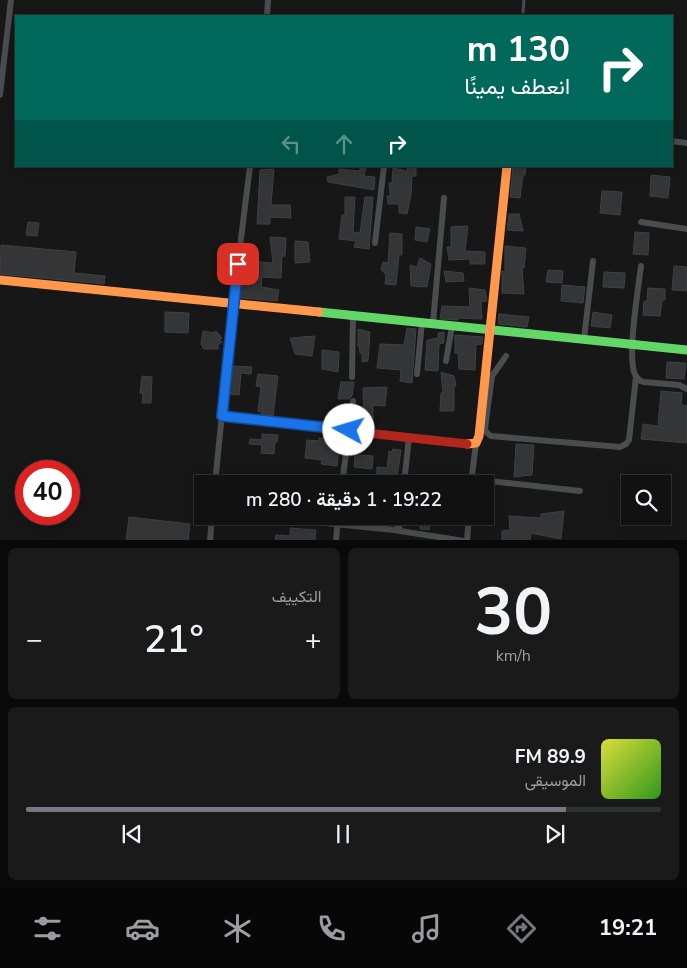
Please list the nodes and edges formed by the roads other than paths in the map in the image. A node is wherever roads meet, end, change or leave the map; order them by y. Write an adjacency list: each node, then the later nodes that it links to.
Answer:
1 (10, 0): 6 (street)
2 (268, 0): 5 (street)
3 (524, 0): 4 (lane)
4 (523, 12)
5 (266, 15)
6 (0, 96)
7 (673, 141): 8 (street)
8 (687, 142)
9 (250, 167): 19 (street)
10 (384, 167): 15 (street)
11 (507, 167): 24 (street)
12 (444, 198): 22 (street)
13 (641, 222): 14 (street)
14 (687, 229)
15 (375, 242)
16 (593, 261): 25 (street)
17 (641, 266): 26 (street)
18 (0, 280): 19 (street)
19 (233, 303): 20 (street); 35 (street)
20 (353, 315): 21 (street); 31 (street)
21 (422, 322): 22 (street); 30 (street)
22 (433, 324): 23 (street)
23 (452, 326): 24 (street); 29 (street)
24 (490, 329): 25 (street); 38 (street)
25 (584, 339): 26 (street)
26 (633, 344): 27 (street); 32 (street)
27 (687, 350)
28 (506, 356): 32 (street)
29 (446, 361)
30 (417, 374)
31 (352, 377)
32 (636, 377): 33 (street)
33 (687, 390)
34 (352, 401): 36 (street)
35 (222, 416): 36 (street); 39 (street)
36 (349, 430): 37 (street); 40 (street)
37 (409, 437): 38 (street); 41 (street)
38 (476, 443): 42 (street)
39 (216, 475)
40 (343, 475)
41 (405, 475)
42 (473, 475)
43 (494, 484): 44 (street)
44 (580, 491)
45 (211, 525): 50 (street)
46 (337, 525): 49 (street); 51 (street)
47 (400, 525): 49 (street)
48 (468, 525): 52 (street)
49 (394, 530): 52 (street)
50 (210, 540)
51 (336, 540)
52 (466, 540)

